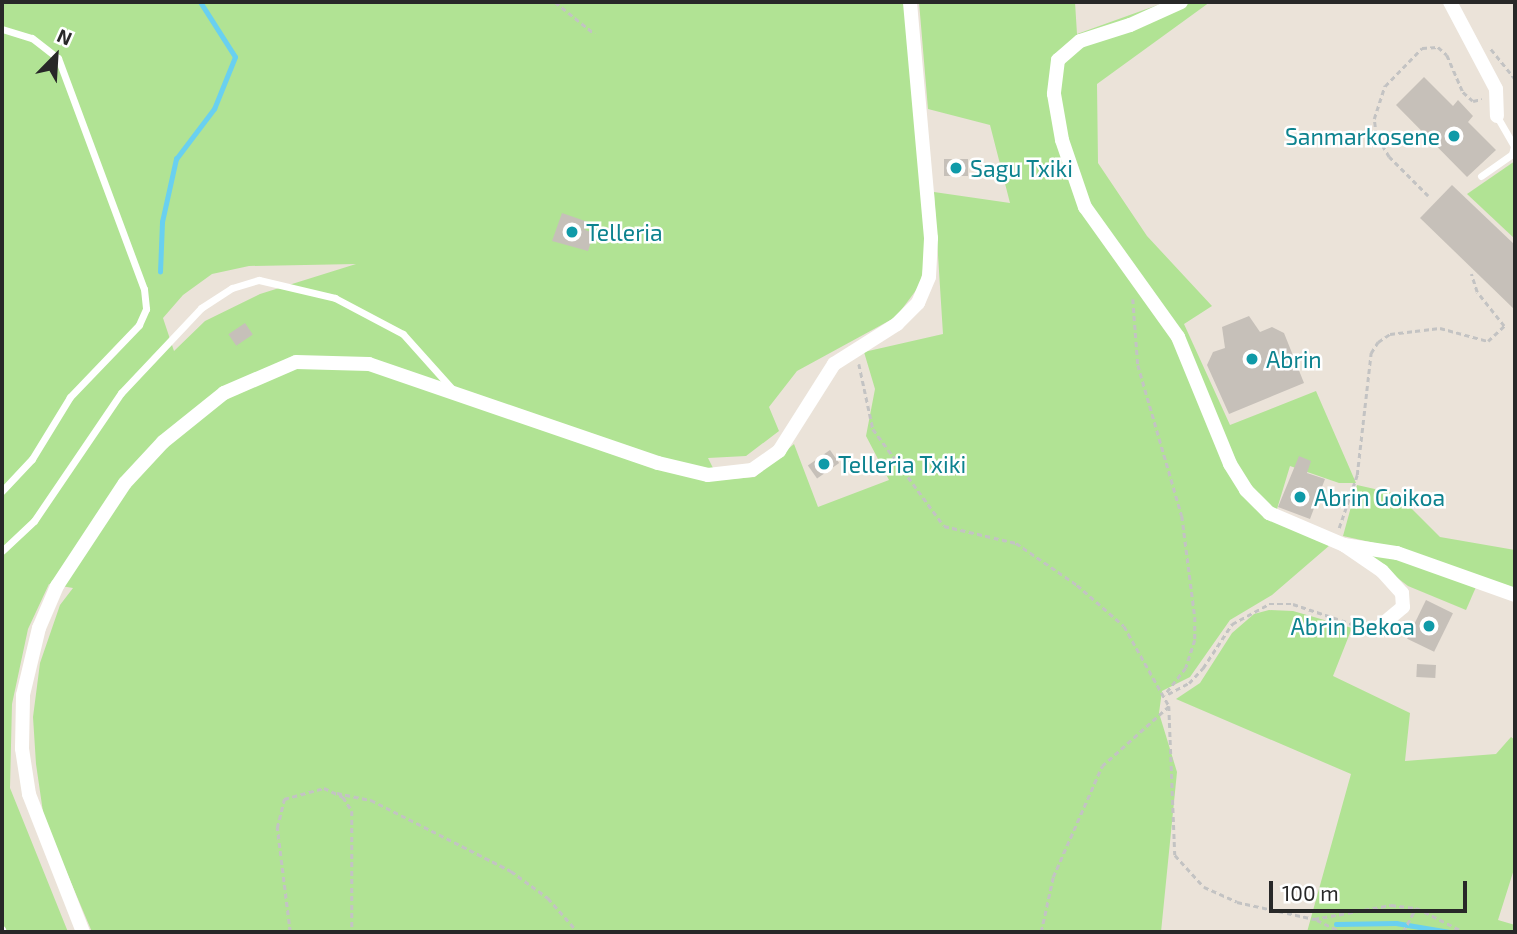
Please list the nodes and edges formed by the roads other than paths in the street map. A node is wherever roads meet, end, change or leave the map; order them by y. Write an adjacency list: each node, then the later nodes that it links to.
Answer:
1 (910, 2): 7 (street)
2 (1181, 2): 9 (street)
3 (1450, 2): 5 (street)
4 (2, 29): 8 (lane)
5 (1497, 116): 6 (lane)
6 (1481, 176)
7 (457, 396): 10 (lane); 13 (street)
8 (2, 491)
9 (1339, 543): 11 (street); 12 (street)
10 (2, 551)
11 (1515, 595)
12 (1377, 629)
13 (83, 932)

